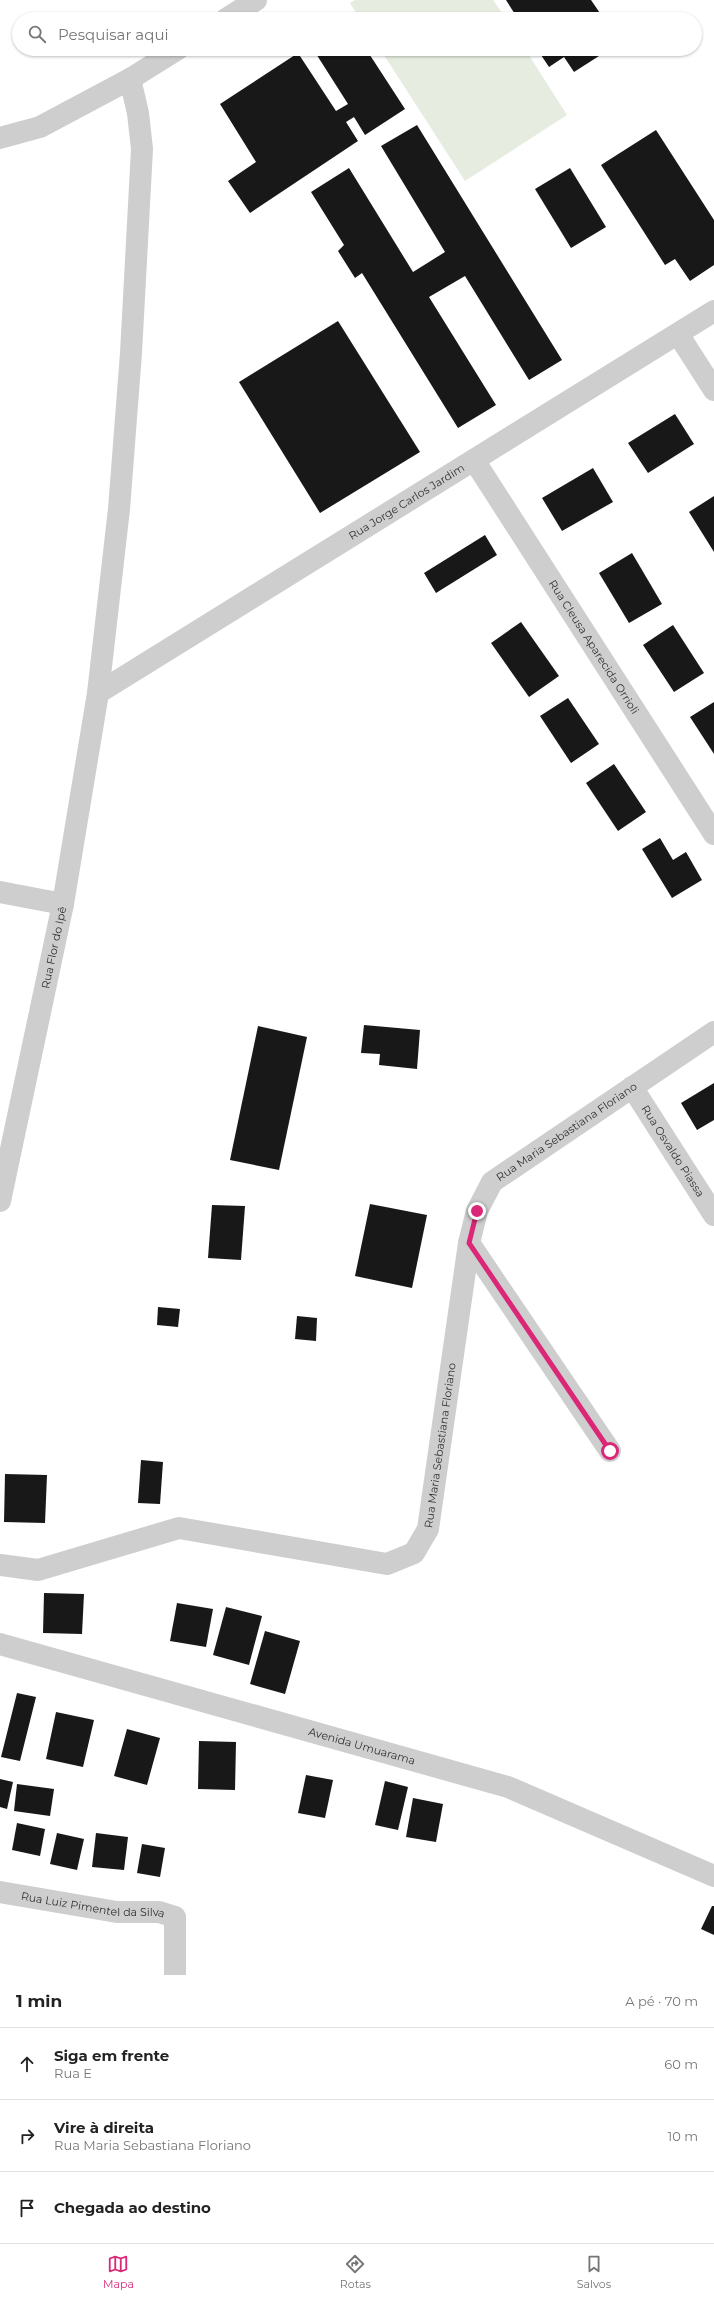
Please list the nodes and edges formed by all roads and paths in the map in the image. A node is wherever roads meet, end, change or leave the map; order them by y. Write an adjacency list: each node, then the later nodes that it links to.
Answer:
1 (256, 0): 2 (street)
2 (237, 12)
3 (167, 56): 4 (street)
4 (130, 79): 5 (street); 10 (street, Rua Flor do Ipê)
5 (0, 138)
6 (714, 311): 7 (street, Rua Jorge Carlos Jardim)
7 (678, 334): 8 (street); 9 (street, Rua Jorge Carlos Jardim)
8 (714, 390)
9 (474, 460): 10 (street, Rua Jorge Carlos Jardim); 11 (street, Rua Cleusa Aparecida Orrioli)
10 (98, 693): 13 (street, Rua Flor do Ipê)
11 (714, 834)
12 (0, 892): 13 (street)
13 (63, 904): 16 (street, Rua Flor do Ipê)
14 (714, 1032): 15 (street, Rua Maria Sebastiana Floriano)
15 (632, 1087): 18 (street, Rua Osvaldo Piassa); 19 (street, Rua Maria Sebastiana Floriano)
16 (8, 1122): 17 (street, Rua Flor do Ipê)
17 (0, 1201)
18 (714, 1215)
19 (469, 1243): 20 (street); 21 (street, Rua Maria Sebastiana Floriano)
20 (610, 1451)
21 (0, 1565)
22 (0, 1644): 23 (street, Avenida Umuarama)
23 (714, 1876)
24 (0, 1892): 25 (street, Rua Luiz Pimentel da Silva)
25 (175, 1975)

